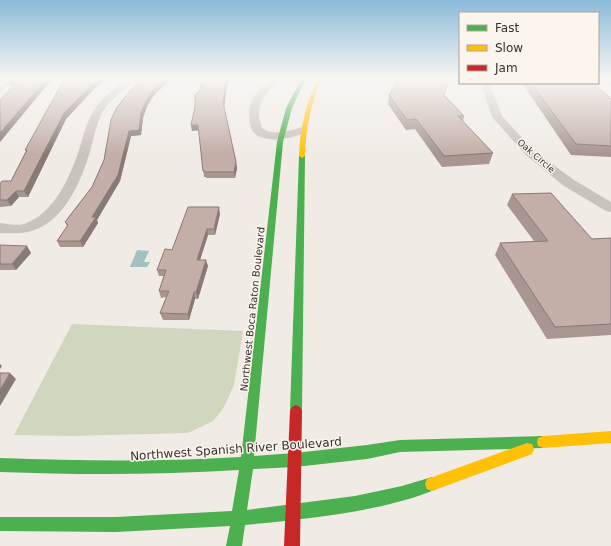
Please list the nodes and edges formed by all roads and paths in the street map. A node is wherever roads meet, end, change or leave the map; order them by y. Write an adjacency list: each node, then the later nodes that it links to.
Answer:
1 (106, 103): 9 (street)
2 (255, 103): 7 (street)
3 (291, 103): 7 (street, Northwest Boca Raton Boulevard)
4 (309, 103): 6 (street)
5 (492, 103): 8 (street, Oak Circle)
6 (304, 130): 7 (street); 12 (street)
7 (281, 136): 13 (street, Northwest Boca Raton Boulevard)
8 (611, 208)
9 (0, 228)
10 (611, 436): 11 (street, Northwest Spanish River Boulevard)
11 (545, 442): 12 (street, Northwest Spanish River Boulevard); 15 (street, Northwest Spanish River Boulevard)
12 (295, 460): 13 (street, Northwest Spanish River Boulevard); 15 (street)
13 (246, 463): 14 (street, Northwest Spanish River Boulevard); 16 (street, Northwest Boca Raton Boulevard)
14 (0, 465)
15 (293, 512): 16 (street, Northwest Spanish River Boulevard); 19 (street)
16 (238, 519): 17 (street, Northwest Spanish River Boulevard); 18 (street, Northwest Boca Raton Boulevard)
17 (0, 524)
18 (234, 546)
19 (292, 546)

